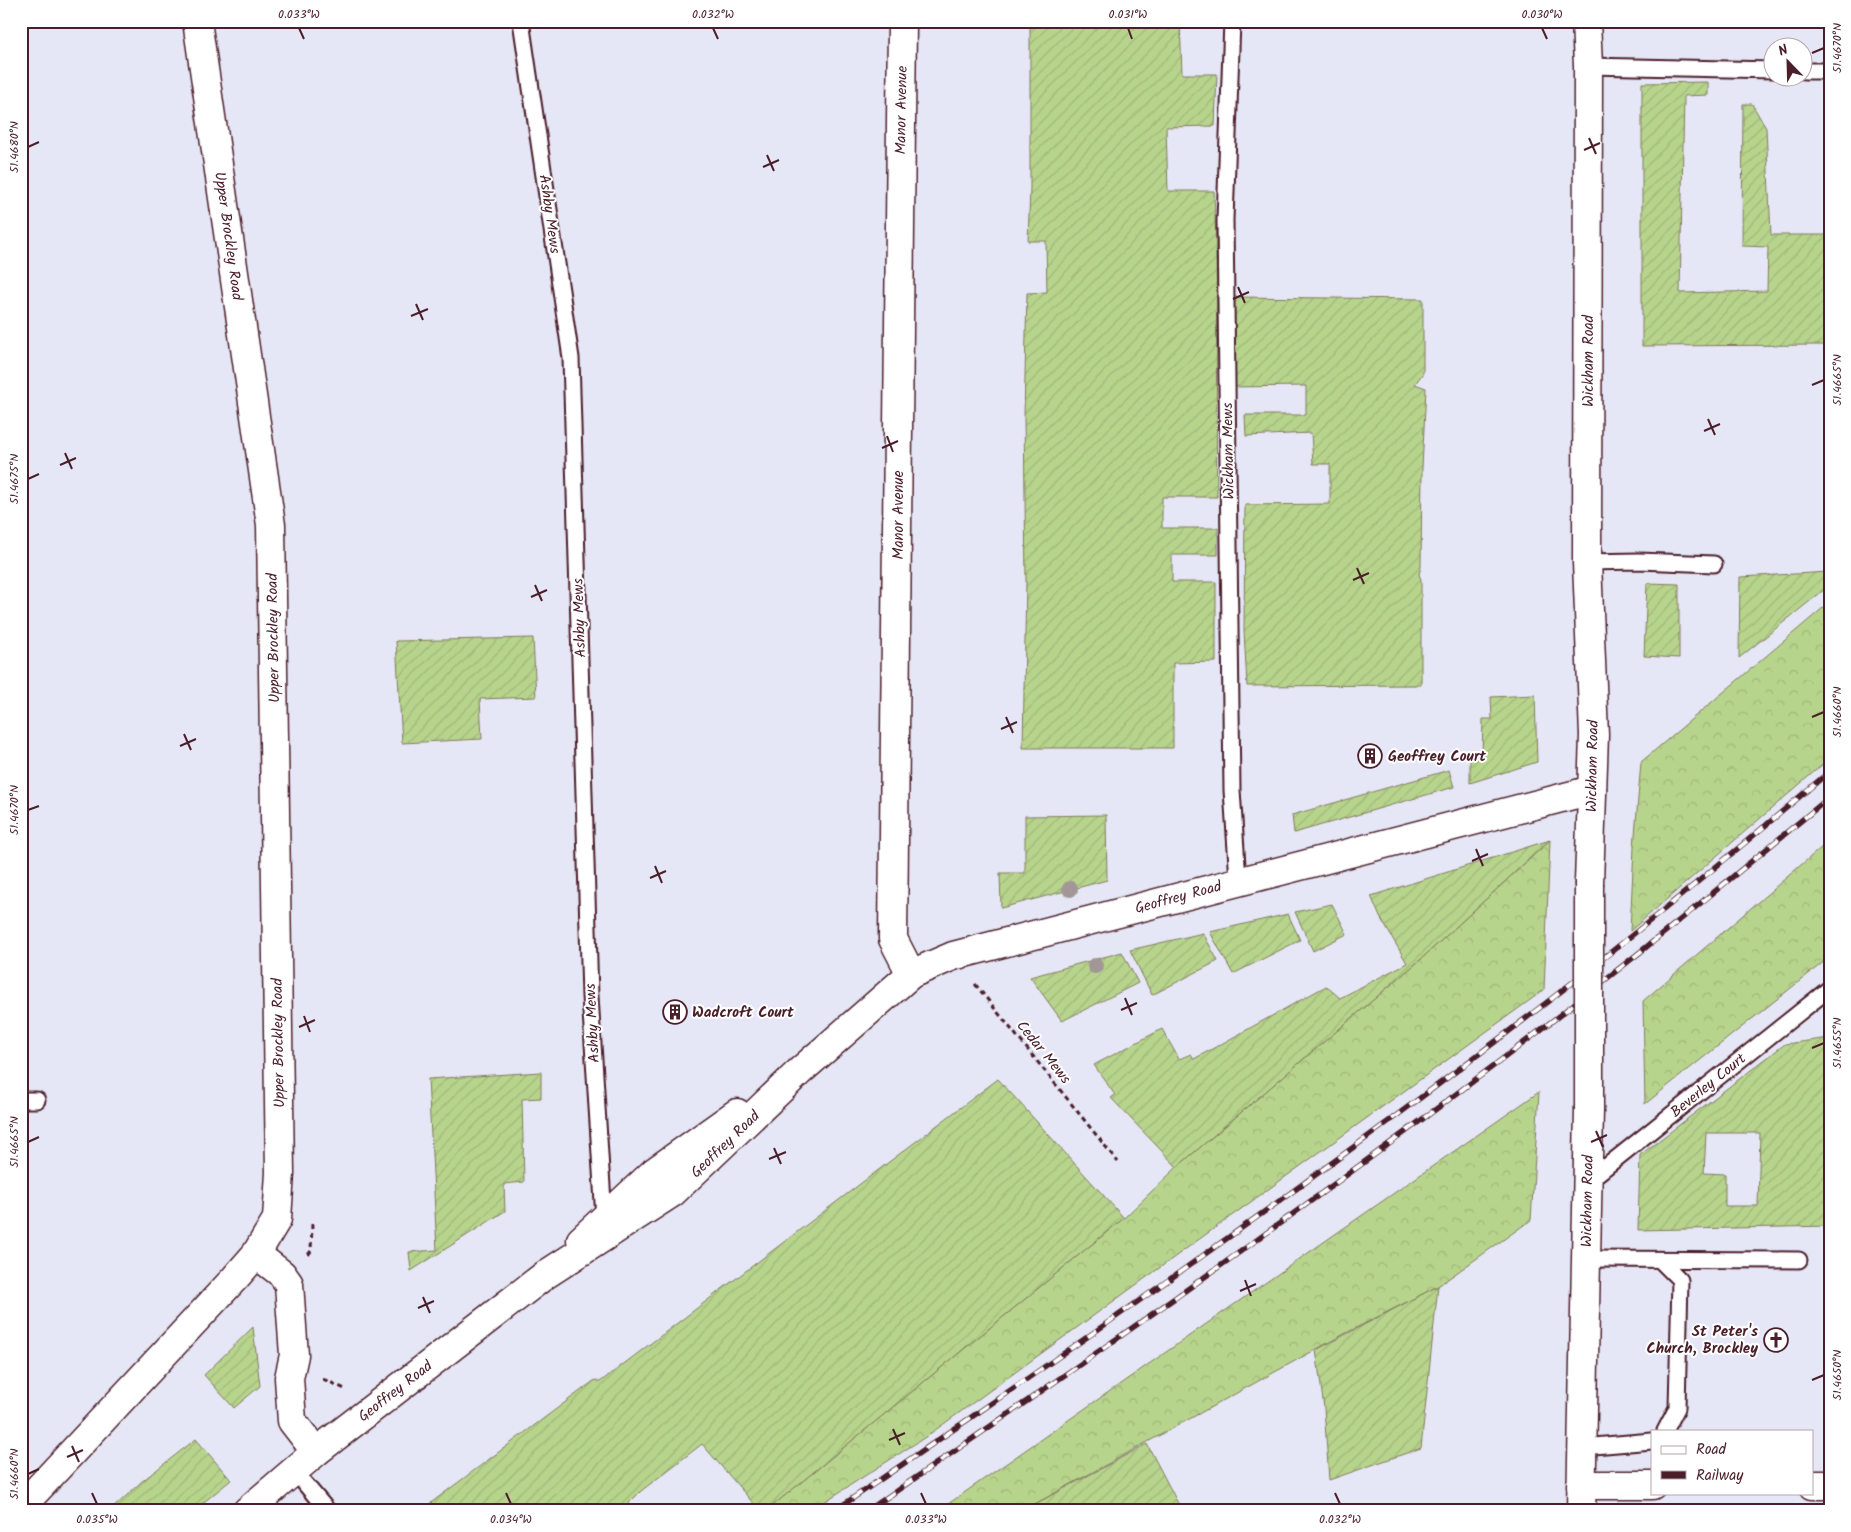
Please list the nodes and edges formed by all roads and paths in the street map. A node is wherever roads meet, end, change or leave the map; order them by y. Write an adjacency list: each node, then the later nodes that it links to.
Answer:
1 (197, 21): 23 (street, Upper Brockley Road)
2 (521, 21): 22 (lane, Ashby Mews)
3 (902, 21): 15 (street, Manor Avenue)
4 (1232, 21): 13 (lane, Wickham Mews)
5 (1586, 21): 6 (street, Wickham Road)
6 (1588, 66): 7 (lane); 10 (street, Wickham Road)
7 (1764, 70)
8 (1814, 70): 9 (lane)
9 (1830, 71)
10 (1587, 562): 11 (lane); 12 (street, Wickham Road)
11 (1714, 564)
12 (1592, 790): 13 (street, Geoffrey Road); 21 (street, Wickham Road, bridge)
13 (1238, 880): 14 (street, Geoffrey Road)
14 (953, 956): 15 (street, Geoffrey Road); 20 (path, Cedar Mews)
15 (911, 974): 17 (street, Geoffrey Road)
16 (1830, 988): 21 (lane, Beverley Court)
17 (799, 1072): 22 (street, Geoffrey Road); 27 (street, Geoffrey Road)
18 (21, 1100): 19 (lane)
19 (37, 1100)
20 (1118, 1162)
21 (1587, 1182): 24 (street, Wickham Road)
22 (604, 1218): 27 (street, Geoffrey Road)
23 (256, 1254): 28 (street); 39 (street, Upper Brockley Road)
24 (1586, 1259): 25 (lane); 32 (street, Wickham Road)
25 (1660, 1260): 26 (lane); 30 (lane)
26 (1798, 1260)
27 (545, 1275): 29 (street, Geoffrey Road)
28 (294, 1355): 29 (path); 33 (street)
29 (378, 1404): 33 (street, Geoffrey Road)
30 (1666, 1430)
31 (1651, 1441): 32 (lane)
32 (1582, 1447): 38 (street, Wickham Road)
33 (316, 1452): 34 (street, Geoffrey Road)
34 (295, 1472): 40 (street, Geoffrey Road); 41 (lane)
35 (1651, 1485): 38 (street)
36 (1814, 1485): 37 (street)
37 (1830, 1486)
38 (1581, 1498)
39 (21, 1507)
40 (247, 1511)
41 (328, 1511)

